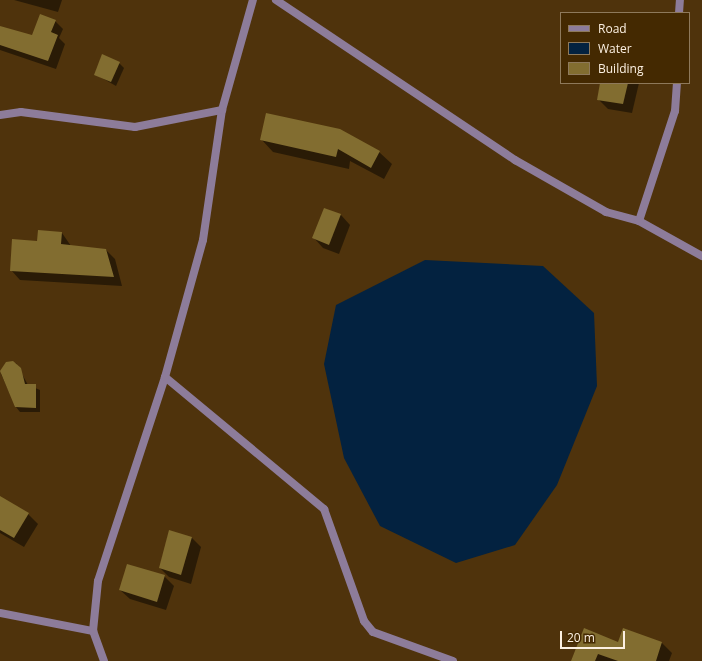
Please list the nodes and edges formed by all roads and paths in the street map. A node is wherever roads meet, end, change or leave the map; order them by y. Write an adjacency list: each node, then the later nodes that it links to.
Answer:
1 (252, 0): 6 (street)
2 (276, 0): 8 (street)
3 (680, 0): 4 (street)
4 (679, 12)
5 (677, 84): 8 (street)
6 (222, 110): 7 (street); 10 (street)
7 (0, 116)
8 (639, 222): 9 (street)
9 (702, 256)
10 (165, 377): 12 (street); 14 (street)
11 (0, 613): 12 (street)
12 (93, 631): 13 (street)
13 (104, 661)
14 (452, 661)

